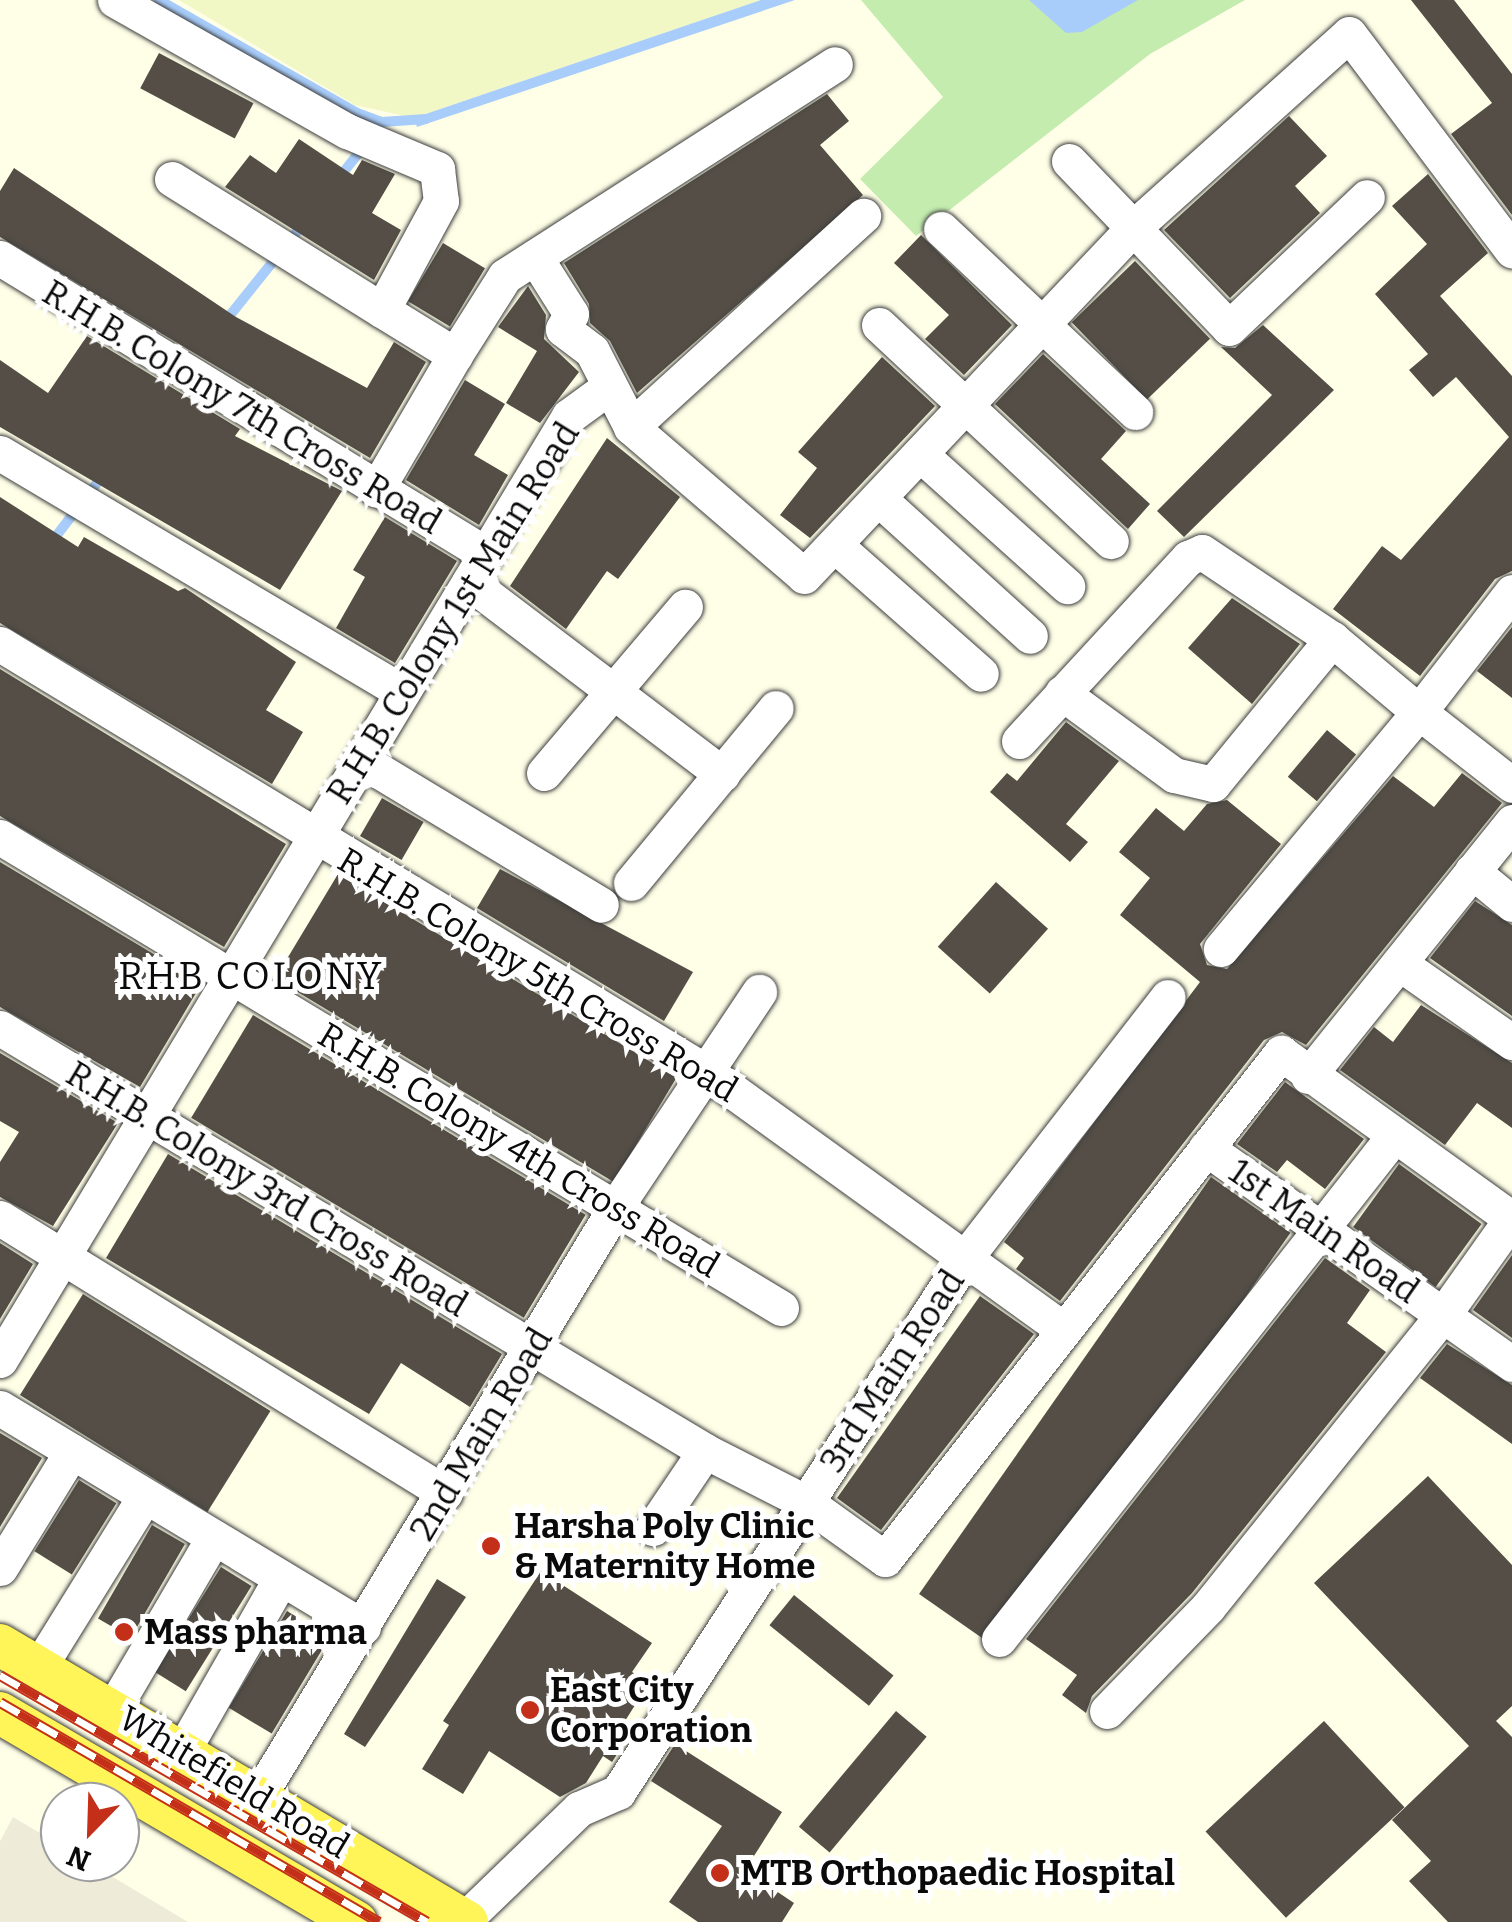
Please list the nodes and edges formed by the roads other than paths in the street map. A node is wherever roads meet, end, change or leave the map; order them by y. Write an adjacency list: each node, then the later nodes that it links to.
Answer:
1 (115, 0): 12 (street)
2 (836, 64): 11 (street)
3 (1070, 161): 7 (street)
4 (172, 179): 12 (street)
5 (1367, 197): 7 (street)
6 (863, 216): 19 (street)
7 (1133, 228): 9 (street); 13 (street)
8 (942, 230): 13 (street)
9 (1512, 250)
10 (0, 258): 22 (street, R.H.B. Colony 7th Cross Road)
11 (535, 258): 15 (street); 16 (street)
12 (382, 310): 15 (street)
13 (1042, 325): 17 (street); 18 (street)
14 (879, 326): 17 (street)
15 (455, 356): 22 (street)
16 (606, 389): 19 (street); 26 (street, R.H.B. Colony 1st Main Road)
17 (967, 407): 21 (street); 24 (street)
18 (1135, 412)
19 (631, 427): 25 (street)
20 (0, 453): 35 (street)
21 (920, 454): 23 (street); 27 (street)
22 (376, 490): 26 (street, R.H.B. Colony 7th Cross Road)
23 (878, 498): 25 (street); 30 (street)
24 (1112, 541)
25 (836, 546): 33 (street)
26 (477, 568): 34 (street, R.H.B. Colony 7th Cross Road); 35 (street, R.H.B. Colony 1st Main Road)
27 (1068, 586)
28 (1512, 592): 38 (street)
29 (685, 607): 34 (street)
30 (1030, 636)
31 (1332, 640): 36 (street); 36 (street); 38 (street)
32 (0, 644): 46 (street, R.H.B. Colony 5th Cross Road)
33 (981, 674)
34 (616, 688): 41 (street); 42 (street, R.H.B. Colony 7th Cross Road)
35 (402, 692): 40 (street, R.H.B. Colony 1st Main Road)
36 (1062, 693): 39 (street)
37 (776, 708): 42 (street)
38 (1419, 712): 43 (street); 51 (street)
39 (1019, 741)
40 (361, 760): 46 (street, R.H.B. Colony 1st Main Road); 50 (street)
41 (544, 773)
42 (722, 774): 48 (street)
43 (1512, 785)
44 (1512, 822): 47 (street)
45 (0, 836): 53 (street, R.H.B. Colony 4th Cross Road)
46 (313, 840): 53 (street, R.H.B. Colony 1st Main Road); 58 (street, R.H.B. Colony 5th Cross Road)
47 (1472, 871): 49 (street); 52 (street)
48 (631, 884)
49 (1512, 904)
50 (601, 905)
51 (1222, 949)
52 (1399, 963): 57 (street); 59 (street)
53 (231, 976): 60 (street, R.H.B. Colony 1st Main Road); 63 (street, R.H.B. Colony 4th Cross Road)
54 (759, 992): 58 (street, 2nd Main Road)
55 (1168, 997): 68 (street, 3rd Main Road)
56 (0, 1028): 60 (street, R.H.B. Colony 3rd Cross Road)
57 (1512, 1042)
58 (705, 1072): 63 (street, 2nd Main Road); 68 (street, R.H.B. Colony 5th Cross Road)
59 (1308, 1076): 61 (street); 62 (street, 1st Main Road)
60 (146, 1117): 67 (street, R.H.B. Colony 1st Main Road); 72 (street, R.H.B. Colony 3rd Cross Road)
61 (1394, 1136): 65 (street); 66 (street)
62 (1206, 1148): 66 (street, 1st Main Road); 71 (street)
63 (615, 1208): 69 (street, R.H.B. Colony 4th Cross Road); 72 (street, 2nd Main Road)
64 (0, 1218): 67 (street)
65 (1512, 1218): 70 (street, 1st Main Road)
66 (1320, 1229): 70 (street, 1st Main Road); 86 (street)
67 (62, 1256): 73 (street, R.H.B. Colony 1st Main Road); 78 (street)
68 (966, 1258): 71 (street, R.H.B. Colony 5th Cross Road); 80 (street, 3rd Main Road)
69 (781, 1308)
70 (1444, 1315): 74 (street); 90 (street)
71 (1061, 1328): 80 (street, R.H.B. Colony 3rd Cross Road)
72 (533, 1351): 77 (street, R.H.B. Colony 3rd Cross Road); 78 (street, 2nd Main Road)
73 (0, 1360)
74 (1512, 1364)
75 (0, 1408): 76 (street)
76 (72, 1451): 79 (street); 83 (street)
77 (706, 1451): 80 (street, R.H.B. Colony 3rd Cross Road); 81 (street)
78 (445, 1493): 85 (street, 2nd Main Road)
79 (145, 1496): 82 (street); 88 (street)
80 (807, 1503): 94 (street, 3rd Main Road)
81 (653, 1528)
82 (214, 1538): 84 (street); 89 (street)
83 (0, 1568)
84 (281, 1578): 85 (street); 92 (street)
85 (363, 1627): 93 (street, 2nd Main Road)
86 (999, 1639)
87 (0, 1645): 88 (main road, Whitefield Road)
88 (38, 1666): 89 (main road, Whitefield Road)
89 (113, 1709): 92 (main road, Whitefield Road)
90 (1107, 1711)
91 (0, 1713): 95 (main road, Whitefield Road)
92 (183, 1750): 93 (main road, Whitefield Road)
93 (258, 1797): 94 (main road, Whitefield Road)
94 (466, 1921)
95 (356, 1922)

